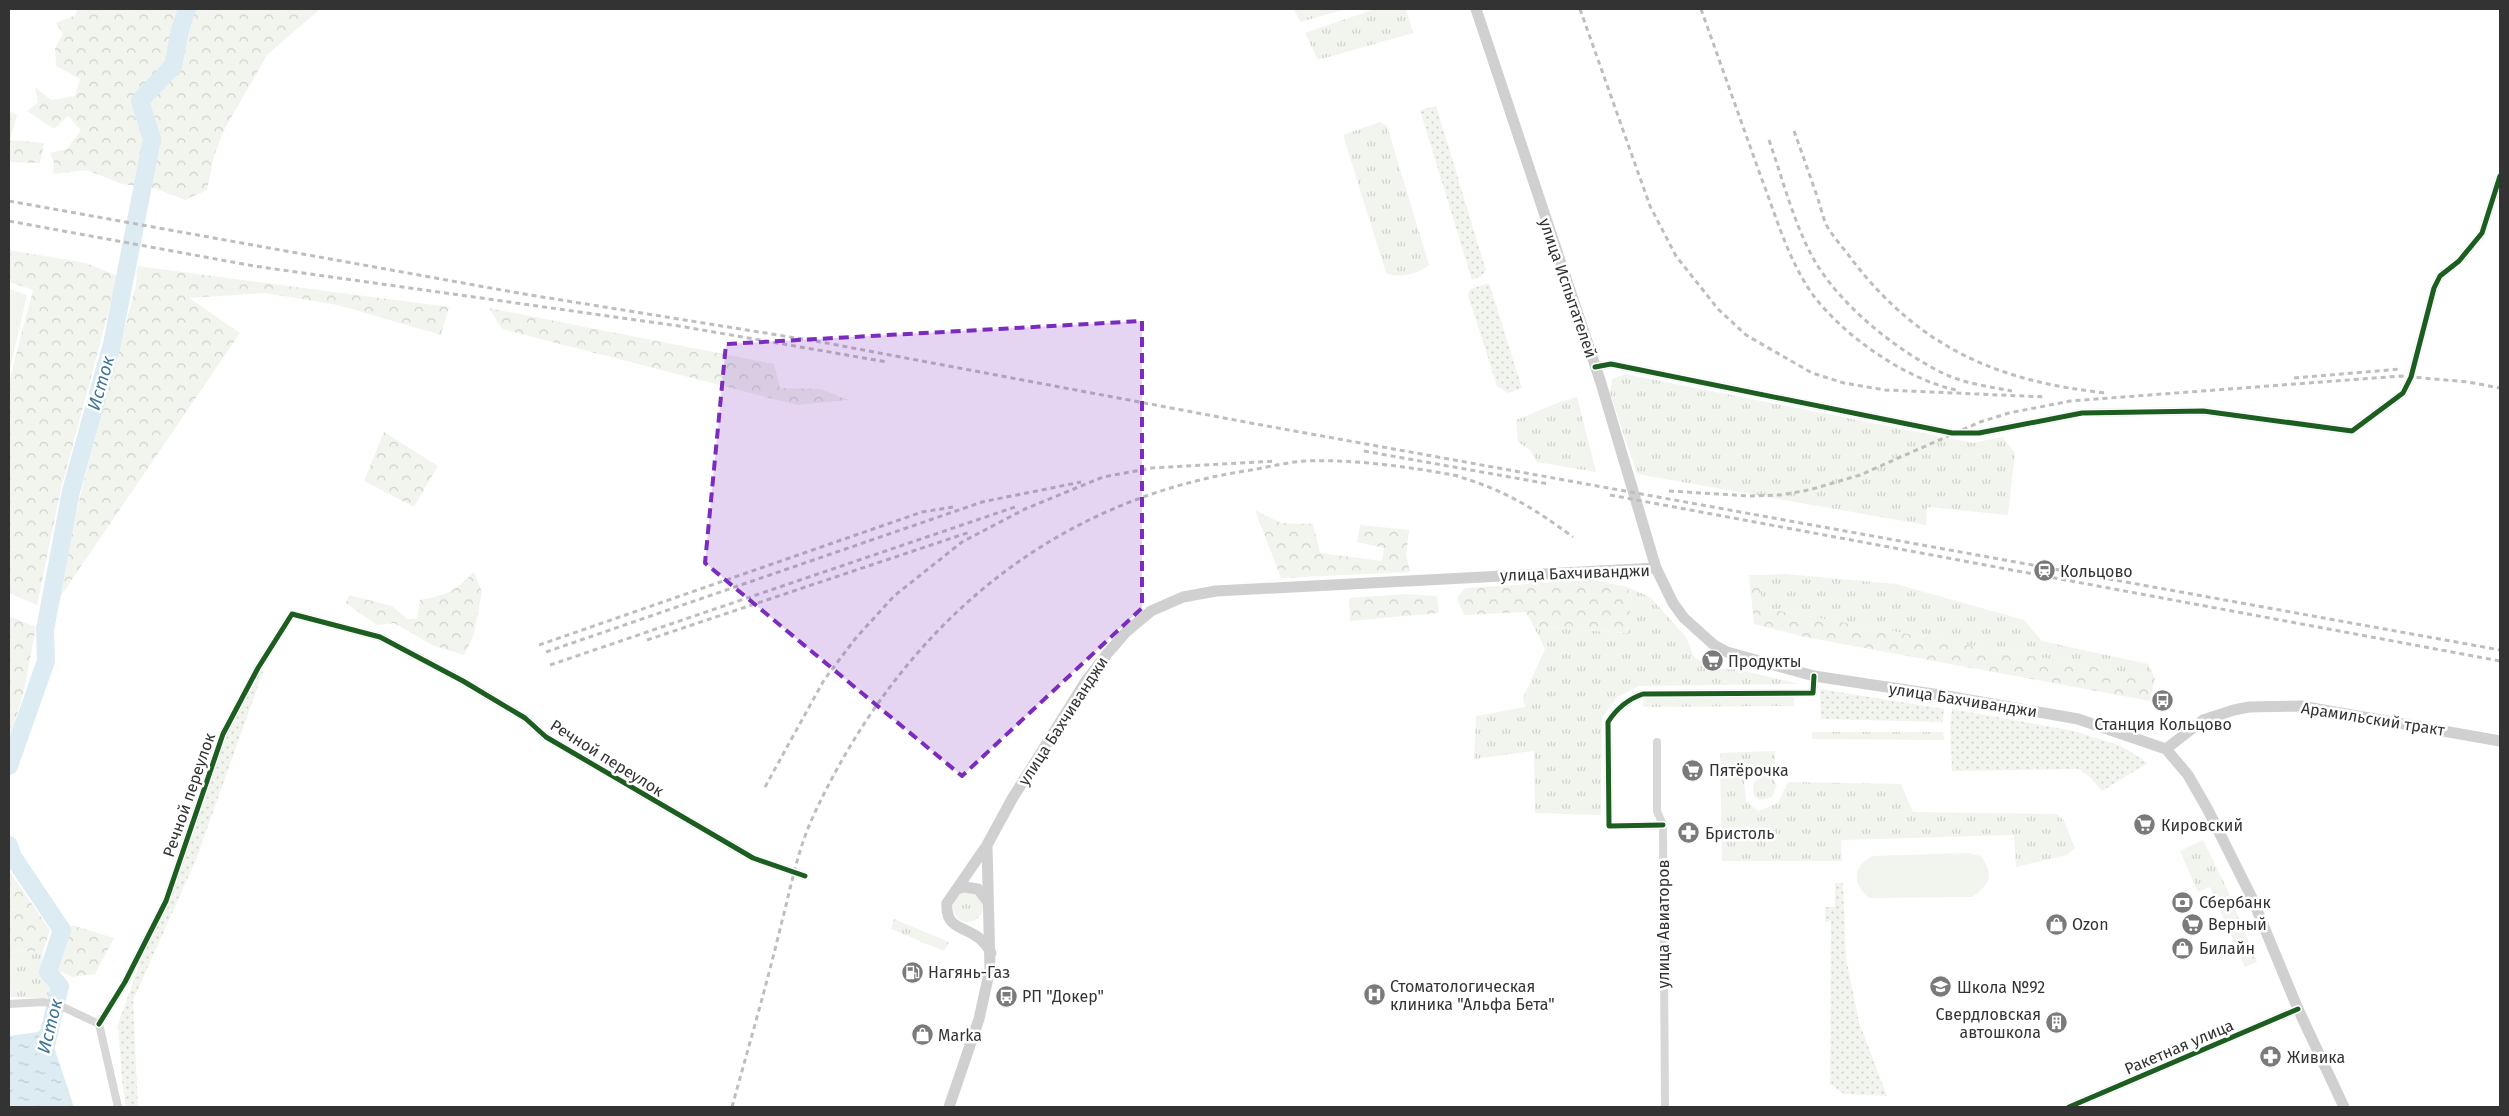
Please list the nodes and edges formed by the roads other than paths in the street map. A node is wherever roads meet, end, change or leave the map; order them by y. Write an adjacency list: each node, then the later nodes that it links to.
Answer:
1 (1476, 9): 3 (main road, улица Испытателей)
2 (2500, 176): 3 (street)
3 (1595, 367): 4 (main road, улица Испытателей)
4 (1656, 568): 5 (main road, улица Бахчиванджи); 10 (main road, улица Бахчиванджи)
5 (1814, 676): 8 (main road, улица Бахчиванджи); 9 (street)
6 (2500, 741): 8 (main road, Арамильский тракт)
7 (1657, 742): 9 (street, улица Авиаторов)
8 (2166, 749): 18 (main road)
9 (1663, 824): 22 (street, улица Авиаторов)
10 (987, 845): 12 (main road, улица Бахчиванджи); 13 (main road)
11 (806, 876): 19 (street, Речной переулок)
12 (957, 890): 13 (main road); 15 (main road, улица Бахчиванджи)
13 (988, 902): 14 (main road)
14 (989, 919): 15 (main road); 16 (main road)
15 (971, 933): 16 (main road, улица Бахчиванджи)
16 (991, 953): 21 (main road)
17 (9, 1004): 19 (street)
18 (2298, 1009): 23 (street, Ракетная улица); 24 (main road)
19 (99, 1024): 20 (street)
20 (118, 1107)
21 (949, 1107)
22 (1665, 1107)
23 (2069, 1107)
24 (2344, 1107)

